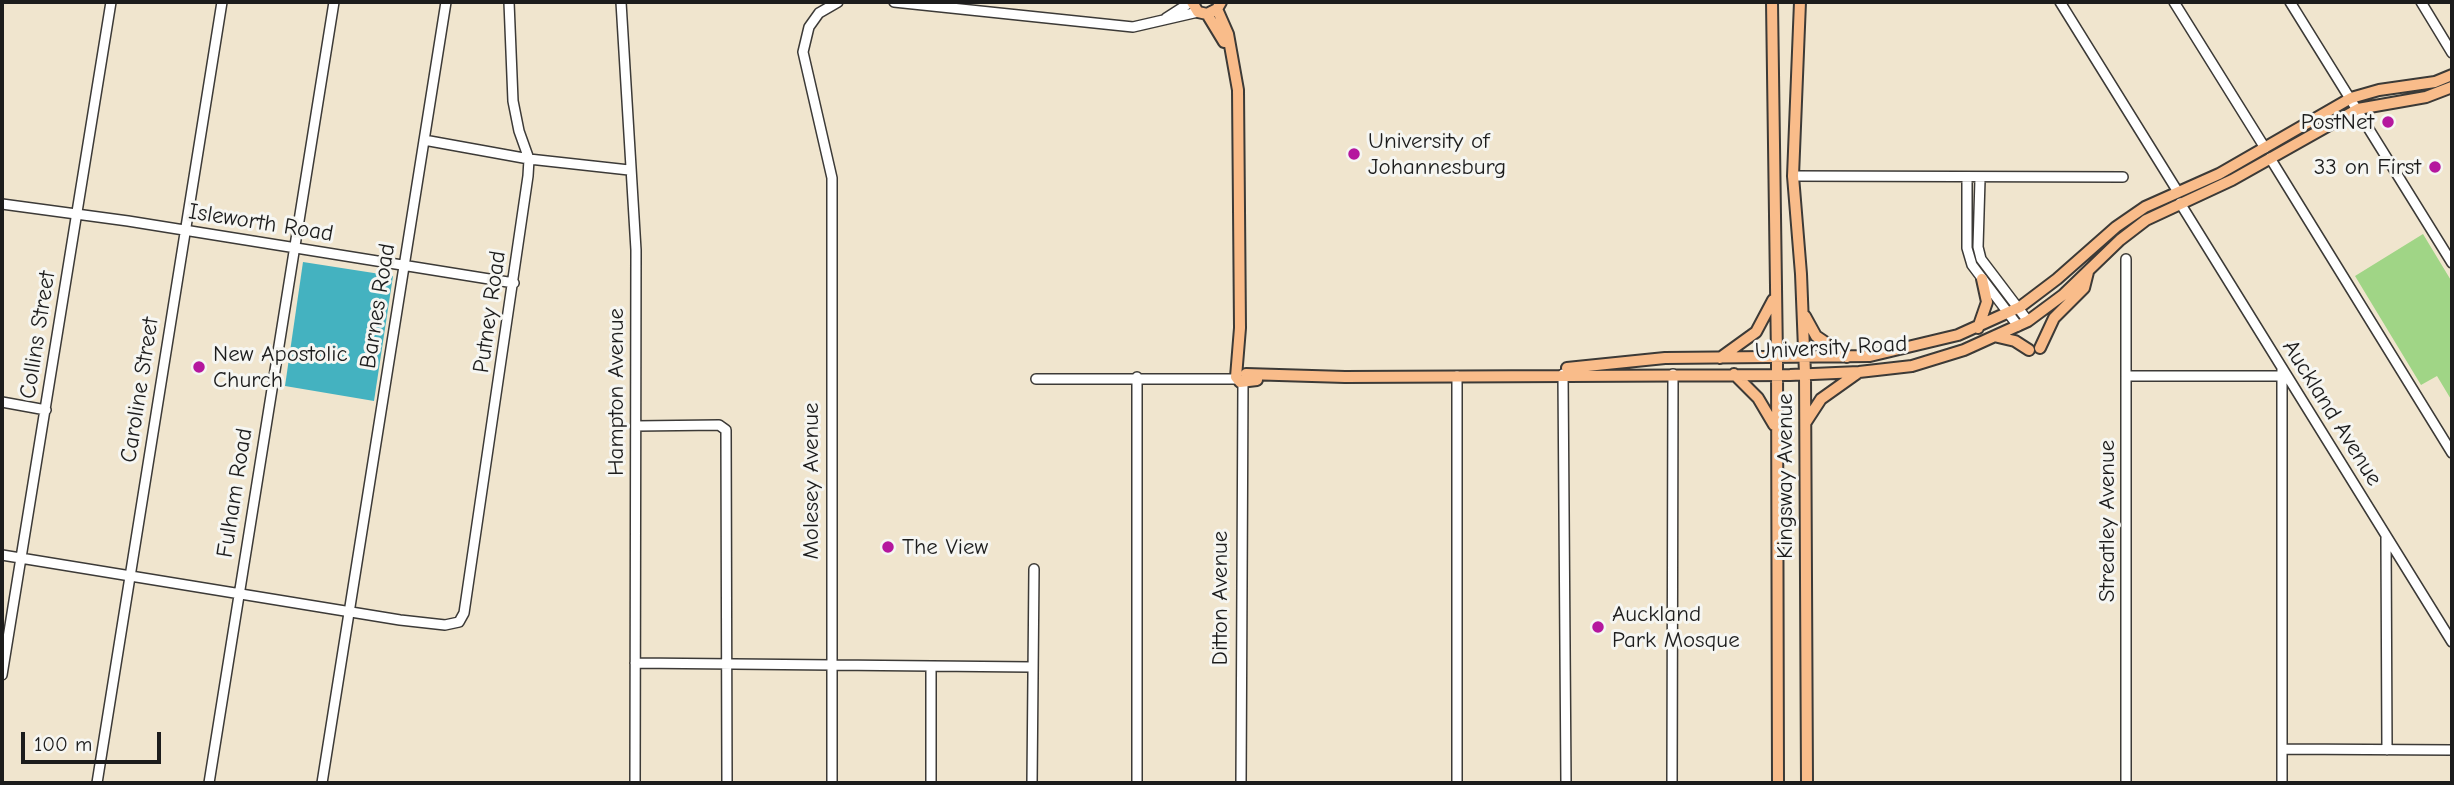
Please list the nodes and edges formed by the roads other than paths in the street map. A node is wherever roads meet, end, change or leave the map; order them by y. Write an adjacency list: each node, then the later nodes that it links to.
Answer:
1 (111, 2): 33 (street, Collins Street)
2 (222, 2): 34 (street, Caroline Street)
3 (334, 2): 35 (street, Fulham Road)
4 (446, 2): 23 (street, Barnes Road)
5 (509, 2): 25 (street, Putney Road)
6 (621, 2): 26 (street, Hampton Avenue)
7 (838, 2): 81 (street, Molesey Avenue)
8 (894, 2): 17 (street)
9 (1191, 2): 16 (main road, Ditton Avenue); 17 (street)
10 (1772, 2): 42 (main road, Kingsway Avenue)
11 (1800, 2): 27 (main road, Kingsway Avenue)
12 (2060, 2): 31 (street, Auckland Avenue)
13 (2174, 2): 24 (street)
14 (2290, 2): 21 (street)
15 (2421, 2): 18 (street)
16 (1211, 9): 17 (street); 63 (main road, Ditton Avenue)
17 (1162, 22)
18 (2452, 53)
19 (2452, 75): 21 (main road, University Road)
20 (2452, 88): 22 (main road, University Road)
21 (2351, 98): 22 (street); 24 (main road, University Road)
22 (2358, 109): 24 (main road, University Road); 37 (street)
23 (424, 140): 25 (street); 38 (street, Barnes Road)
24 (2267, 153): 31 (main road, University Road); 70 (street)
25 (529, 159): 26 (street); 41 (street, Putney Road)
26 (629, 170): 68 (street, Hampton Avenue)
27 (1793, 176): 29 (street); 43 (main road, Kingsway Avenue)
28 (2123, 177): 30 (street)
29 (1967, 178): 30 (street); 40 (street)
30 (1980, 179): 44 (street)
31 (2179, 197): 39 (main road, University Road); 44 (main road, University Road); 53 (street, Auckland Avenue)
32 (2, 204): 33 (street, Isleworth Road)
33 (77, 213): 34 (street, Isleworth Road); 66 (street, Collins Street)
34 (185, 230): 35 (street, Isleworth Road); 75 (street, Caroline Street)
35 (293, 248): 38 (street, Isleworth Road); 76 (street, Fulham Road)
36 (2126, 259): 61 (street, Streatley Avenue)
37 (2452, 262)
38 (404, 266): 41 (street, Isleworth Road); 77 (street, Barnes Road)
39 (2088, 272): 45 (main road, University Road); 47 (main road)
40 (1982, 279): 44 (street); 46 (main road)
41 (514, 283): 77 (street, Putney Road)
42 (1775, 295): 50 (main road); 51 (main road, Kingsway Avenue)
43 (1803, 307): 48 (main road, Kingsway Avenue); 49 (main road)
44 (2015, 310): 45 (street); 46 (main road, University Road)
45 (2023, 323): 47 (main road, University Road)
46 (1978, 328): 49 (main road, University Road)
47 (1998, 337): 52 (main road, University Road)
48 (1804, 357): 49 (main road, University Road); 51 (main road, University Road); 58 (main road, Kingsway Avenue)
49 (1847, 357)
50 (1720, 358): 51 (main road, University Road); 54 (main road, University Road)
51 (1777, 358): 59 (main road, Kingsway Avenue)
52 (1859, 372): 58 (main road, University Road); 67 (main road)
53 (2281, 373): 61 (street); 71 (street, Auckland Avenue); 85 (street)
54 (1526, 374): 55 (main road, University Road); 60 (main road, University Road)
55 (1563, 374): 56 (main road, University Road); 99 (street)
56 (1673, 374): 57 (main road, University Road); 100 (street)
57 (1734, 374): 59 (main road, University Road); 69 (main road)
58 (1805, 374): 59 (main road, University Road); 67 (main road, Kingsway Avenue)
59 (1777, 375): 69 (main road, Kingsway Avenue)
60 (1457, 376): 63 (main road, University Road); 98 (street)
61 (2126, 376): 103 (street, Streatley Avenue)
62 (1137, 377): 63 (street, University Road); 64 (street, University Road); 96 (street)
63 (1240, 377): 97 (street, Ditton Avenue)
64 (1036, 379)
65 (2, 402): 66 (street)
66 (46, 410): 73 (street, Collins Street)
67 (1806, 422): 102 (main road, Kingsway Avenue)
68 (636, 426): 79 (street, Hampton Avenue); 80 (street)
69 (1776, 428): 101 (main road, Kingsway Avenue)
70 (2452, 453)
71 (2386, 538): 78 (street, Auckland Avenue); 86 (street)
72 (2, 555): 73 (street)
73 (21, 558): 75 (street); 84 (street, Collins Street)
74 (1034, 569): 83 (street)
75 (131, 576): 76 (street); 88 (street, Caroline Street)
76 (239, 592): 77 (street); 89 (street, Fulham Road)
77 (349, 610): 90 (street, Barnes Road)
78 (2452, 642)
79 (635, 663): 80 (street); 91 (street, Hampton Avenue)
80 (727, 664): 81 (street); 92 (street)
81 (830, 664): 82 (street); 93 (street, Molesey Avenue)
82 (931, 667): 83 (street); 94 (street)
83 (1031, 667): 95 (street)
84 (2, 675)
85 (2282, 749): 86 (street); 104 (street)
86 (2387, 750): 87 (street)
87 (2452, 750)
88 (97, 783)
89 (209, 783)
90 (322, 783)
91 (635, 783)
92 (727, 783)
93 (832, 783)
94 (931, 783)
95 (1032, 783)
96 (1137, 783)
97 (1241, 783)
98 (1457, 783)
99 (1566, 783)
100 (1672, 783)
101 (1778, 783)
102 (1807, 783)
103 (2126, 783)
104 (2282, 783)

